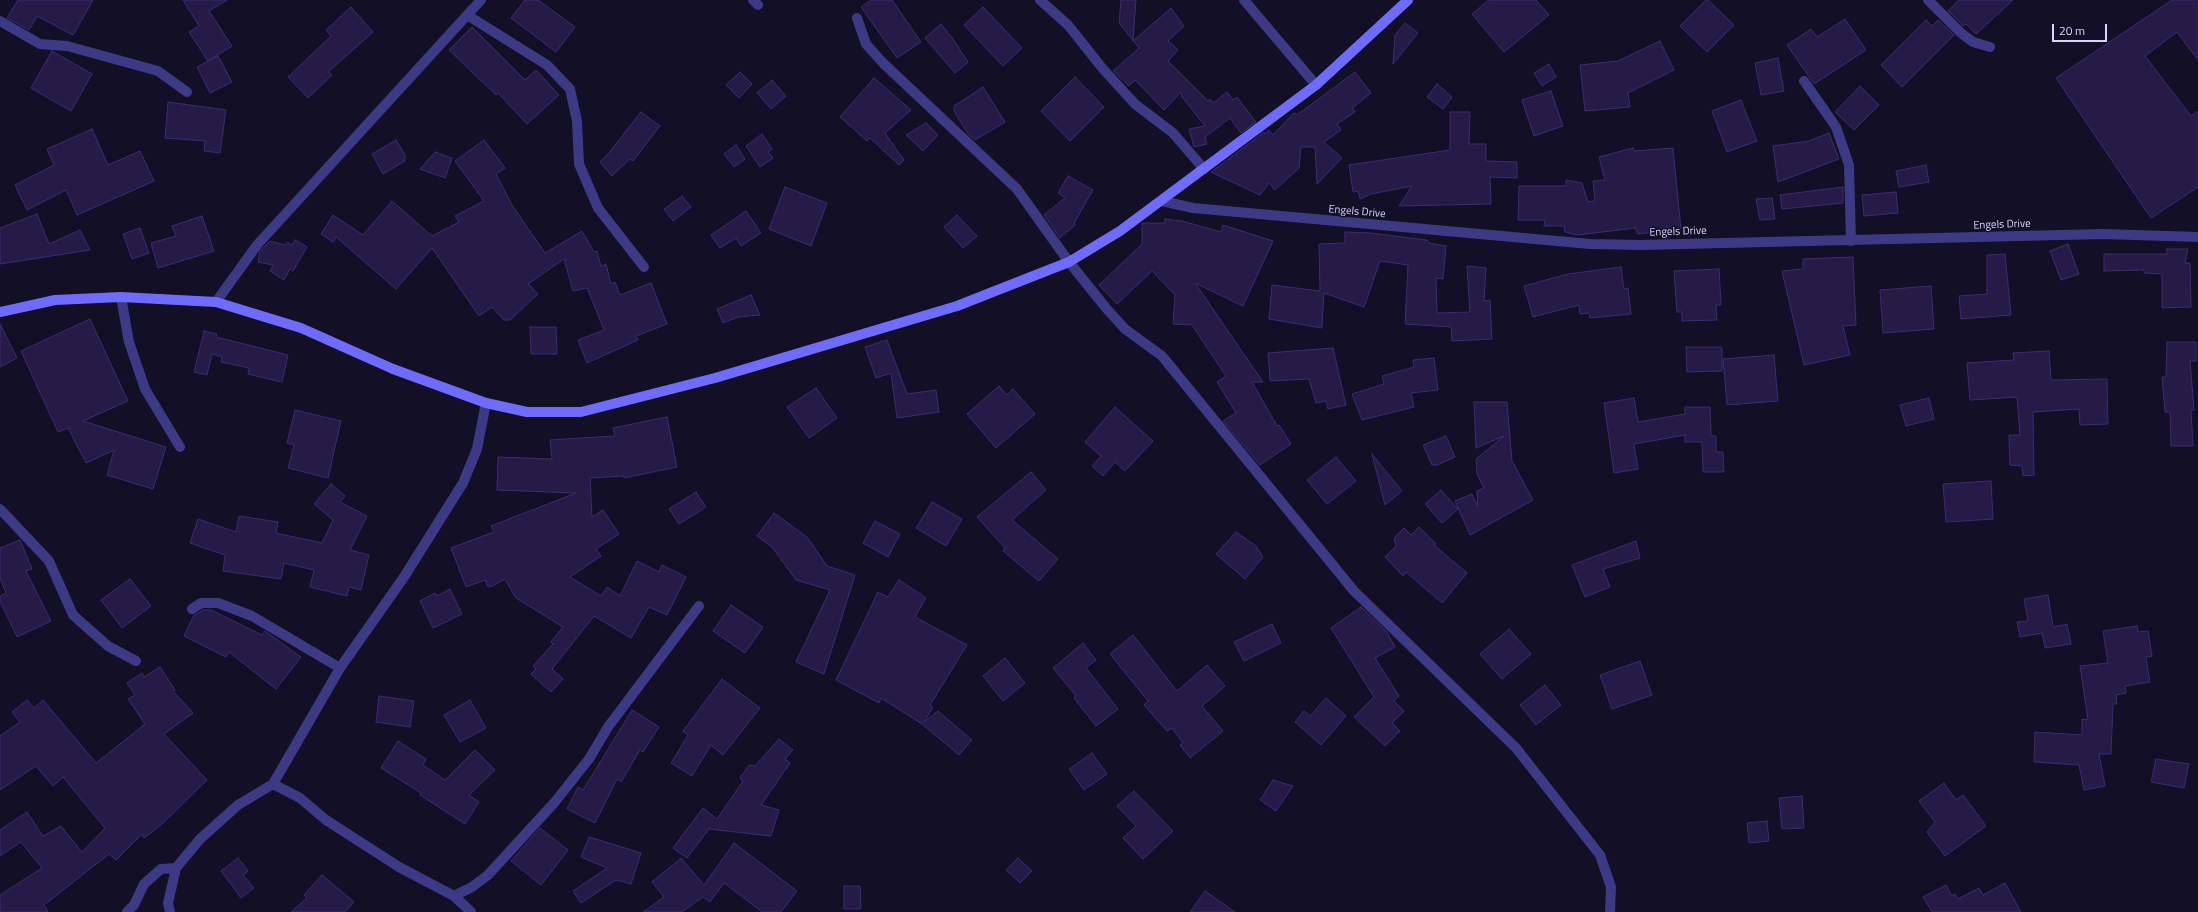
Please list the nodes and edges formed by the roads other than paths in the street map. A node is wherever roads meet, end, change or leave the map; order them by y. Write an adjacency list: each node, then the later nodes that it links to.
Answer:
1 (481, 0): 6 (street)
2 (1040, 0): 13 (street)
3 (1244, 0): 11 (street)
4 (1408, 0): 11 (main road)
5 (1928, 0): 9 (street)
6 (468, 15): 18 (street); 20 (street)
7 (857, 18): 17 (street)
8 (0, 21): 12 (street)
9 (1990, 47)
10 (1804, 81): 16 (street)
11 (1316, 85): 13 (main road)
12 (187, 92)
13 (1204, 169): 14 (main road)
14 (1162, 201): 16 (street, Engels Drive); 17 (main road)
15 (2198, 237): 16 (street, Engels Drive)
16 (1851, 241)
17 (1069, 262): 22 (main road); 35 (street)
18 (644, 267)
19 (121, 297): 20 (main road); 21 (main road); 23 (street)
20 (216, 302): 22 (main road)
21 (0, 312)
22 (486, 403): 28 (street)
23 (180, 446)
24 (0, 509): 27 (street)
25 (699, 606): 31 (street)
26 (192, 610): 28 (street)
27 (136, 661)
28 (340, 668): 29 (street)
29 (273, 784): 30 (street); 31 (street)
30 (176, 868): 32 (street); 33 (street)
31 (454, 896): 34 (street)
32 (126, 912)
33 (170, 912)
34 (471, 912)
35 (1610, 912)

